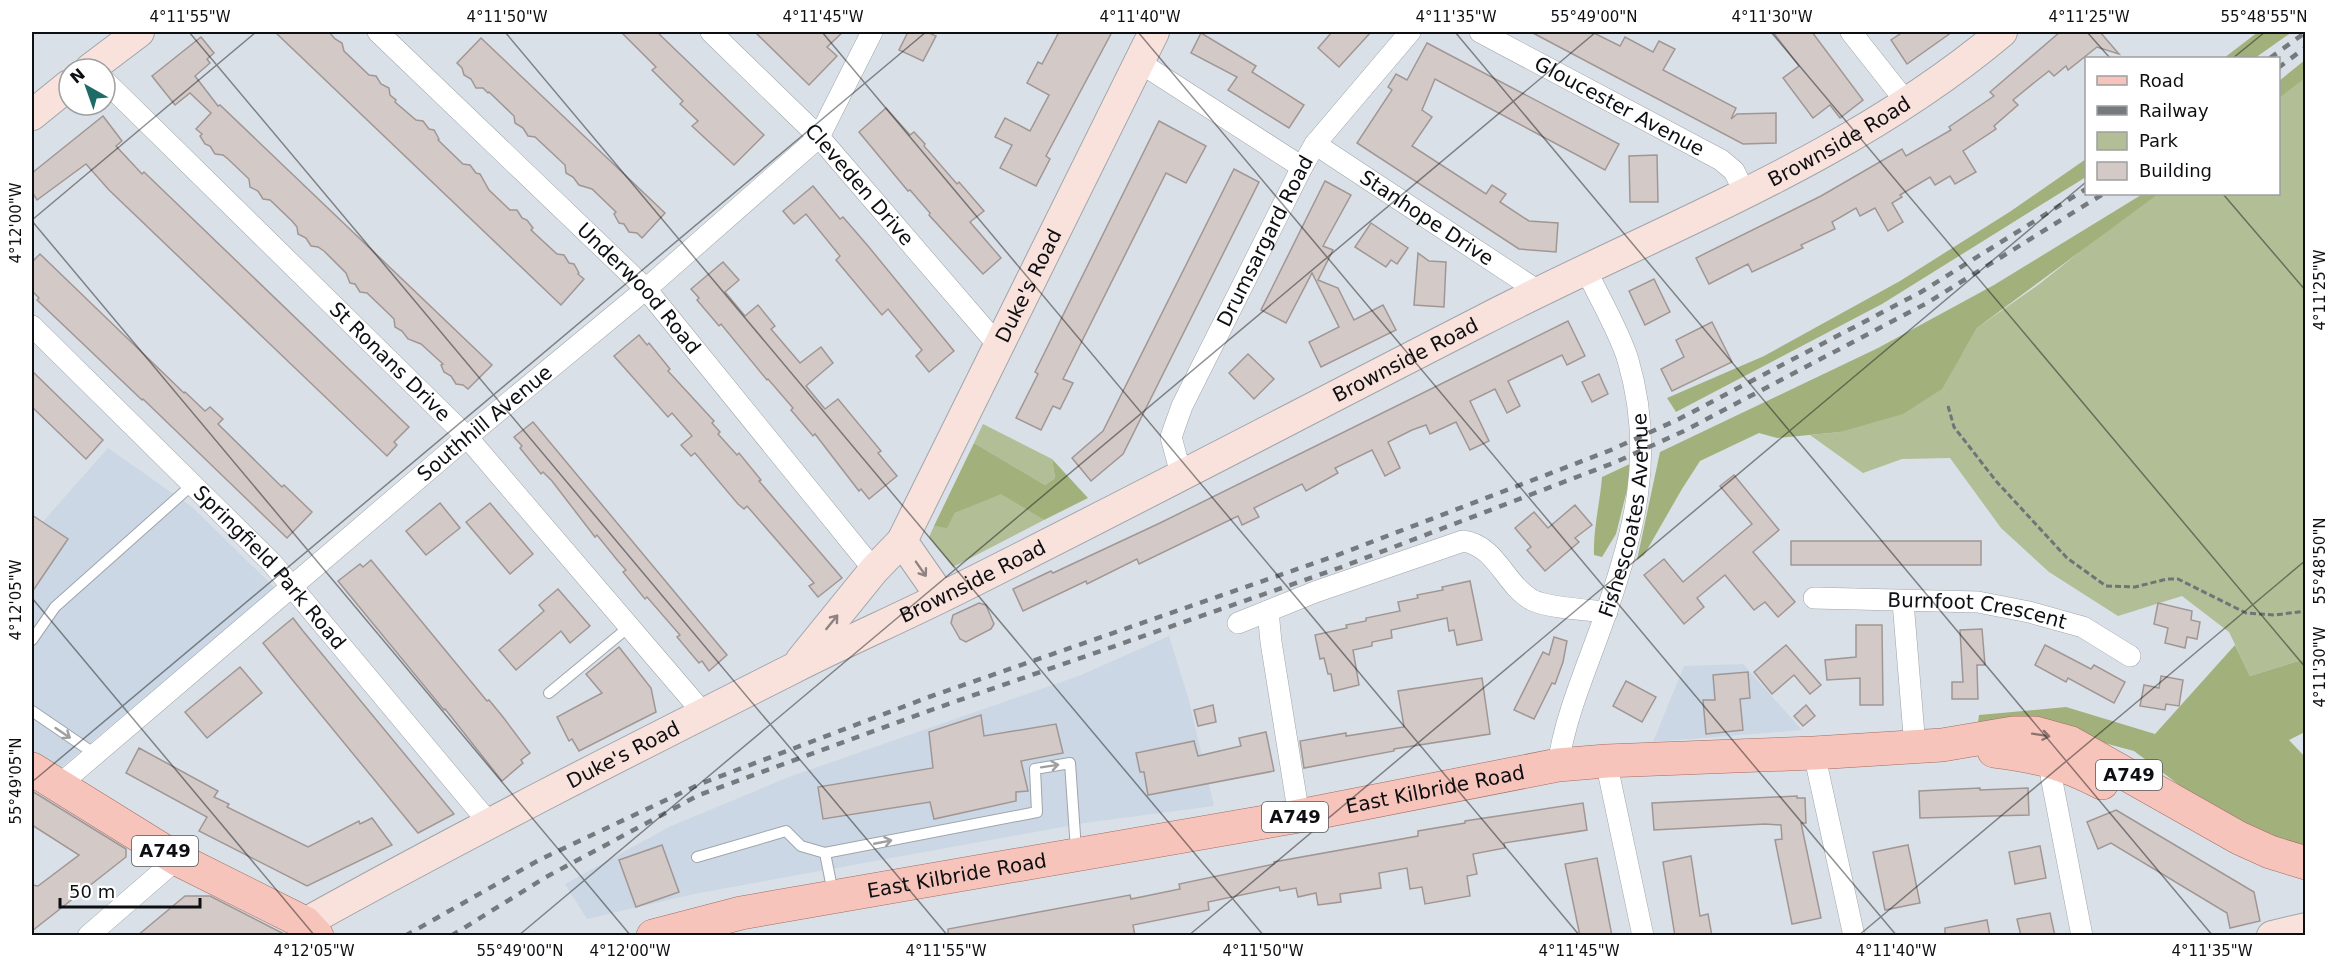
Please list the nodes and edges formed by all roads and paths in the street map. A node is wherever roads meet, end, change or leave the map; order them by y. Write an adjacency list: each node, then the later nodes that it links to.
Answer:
1 (139, 32): 10 (main road)
2 (378, 32): 21 (street, Underwood Road)
3 (711, 32): 16 (street, Cleveden Drive)
4 (872, 32): 16 (street, Southhill Avenue)
5 (1154, 32): 11 (main road, Duke's Road)
6 (1410, 32): 17 (street, Drumsargard Road)
7 (1480, 32): 19 (street, Gloucester Avenue)
8 (1851, 32): 14 (street)
9 (2002, 32): 14 (main road, Brownside Road)
10 (110, 57)
11 (1139, 62): 18 (street); 24 (main road, Duke's Road)
12 (57, 97): 15 (main road)
13 (117, 100): 26 (street, St Ronans Drive)
14 (1907, 103): 19 (main road, Brownside Road)
15 (32, 115)
16 (819, 137): 21 (street, Southhill Avenue); 24 (street, Cleveden Drive)
17 (1315, 144): 18 (street, Drumsargard Road); 22 (street, Stanhope Drive)
18 (1302, 166): 27 (street, Drumsargard Road)
19 (1745, 193): 20 (main road, Brownside Road)
20 (1586, 270): 22 (main road, Brownside Road); 37 (street, Fishescoates Avenue)
21 (646, 289): 26 (street, Southhill Avenue); 30 (street, Underwood Road)
22 (1538, 291): 27 (main road, Brownside Road)
23 (32, 326): 28 (street, Springfield Park Road)
24 (998, 345): 29 (main road, Duke's Road)
25 (1948, 406): 36 (path)
26 (467, 436): 31 (street, Southhill Avenue); 39 (street, St Ronans Drive)
27 (1181, 474): 32 (main road, Brownside Road)
28 (192, 485): 31 (street, Springfield Park Road); 40 (lane)
29 (902, 541): 30 (main road, Duke's Road); 32 (main road, one-way to 32)
30 (874, 570): 42 (main road, Duke's Road, one-way to 30)
31 (293, 587): 48 (street, Southhill Avenue); 54 (street, Springfield Park Road)
32 (941, 597): 42 (main road, Brownside Road)
33 (1814, 598): 34 (street, Burnfoot Crescent)
34 (1903, 602): 41 (street, Burnfoot Crescent); 46 (street)
35 (1268, 611): 37 (street); 38 (street); 53 (street)
36 (2306, 611)
37 (1607, 612): 50 (street, Fishescoates Avenue)
38 (1238, 623)
39 (630, 626): 43 (lane); 45 (street, St Ronans Drive)
40 (32, 640)
41 (2130, 656)
42 (795, 668): 45 (main road, Duke's Road)
43 (549, 693)
44 (32, 711): 48 (lane, one-way to 48)
45 (704, 714): 54 (main road, Duke's Road)
46 (1929, 746): 47 (main road, East Kilbride Road / A749); 59 (main road, East Kilbride Road / A749, one-way to 59); 60 (main road, East Kilbride Road / A749)
47 (1814, 753): 49 (main road, East Kilbride Road / A749); 66 (street)
48 (95, 754): 52 (street, Southhill Avenue)
49 (1606, 761): 50 (main road, East Kilbride Road / A749); 65 (street)
50 (1558, 765): 53 (main road, East Kilbride Road / A749)
51 (2051, 776): 67 (street)
52 (44, 778): 58 (main road, A749)
53 (1299, 816): 56 (main road, East Kilbride Road / A749)
54 (490, 824): 62 (main road, Duke's Road)
55 (825, 854): 56 (lane, one-way to 56); 57 (lane); 61 (lane)
56 (1076, 855): 61 (main road, East Kilbride Road / A749)
57 (697, 857)
58 (177, 859): 62 (main road, A749); 63 (street)
59 (2306, 863)
60 (2306, 886)
61 (833, 897): 64 (main road, East Kilbride Road / A749)
62 (311, 929)
63 (88, 936)
64 (653, 936)
65 (1643, 936)
66 (1854, 936)
67 (2082, 936)

